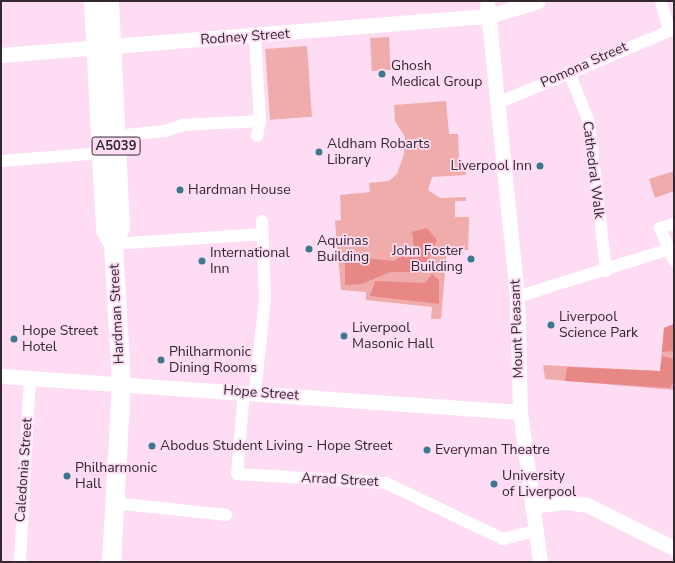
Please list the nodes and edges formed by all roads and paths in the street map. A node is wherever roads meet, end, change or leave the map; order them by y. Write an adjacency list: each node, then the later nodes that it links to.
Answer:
1 (94, 1): 7 (main road, A5039)
2 (109, 1): 7 (main road, A5039)
3 (538, 1): 5 (street, Rodney Street)
4 (661, 1): 9 (street, Pomona Street)
5 (488, 8): 6 (street, Rodney Street); 10 (street, Mount Pleasant)
6 (255, 37): 7 (street, Rodney Street); 11 (street)
7 (105, 47): 8 (street, Rodney Street); 12 (main road, Hardman Street / A5039); 14 (main road, Hardman Street / A5039)
8 (1, 55)
9 (569, 72): 10 (street, Pomona Street); 21 (street, Cathedral Walk)
10 (498, 103): 22 (street, Mount Pleasant)
11 (260, 122): 12 (street); 13 (street)
12 (115, 136): 14 (street); 19 (main road, Hardman Street / A5039)
13 (257, 136)
14 (102, 153): 15 (street); 19 (main road, Hardman Street / A5039)
15 (1, 161)
16 (262, 221): 18 (street)
17 (674, 224): 20 (street)
18 (262, 234): 19 (street); 26 (street)
19 (113, 244): 25 (main road, Hardman Street / A5039)
20 (672, 255): 21 (street)
21 (606, 271): 22 (street)
22 (517, 296): 27 (street, Mount Pleasant)
23 (1, 376): 24 (street, Hope Street)
24 (30, 377): 25 (street, Hope Street); 33 (street, Caledonia Street)
25 (121, 384): 26 (street, Hope Street); 28 (main road, A5039)
26 (250, 392): 27 (street, Hope Street); 31 (street, Arrad Street)
27 (520, 412): 29 (street, Mount Pleasant)
28 (114, 503): 30 (street); 34 (main road, A5039)
29 (532, 506): 31 (street, Mount Pleasant); 32 (street)
30 (226, 515)
31 (536, 531): 35 (street, Mount Pleasant)
32 (674, 548)
33 (20, 562)
34 (111, 562)
35 (540, 562)

